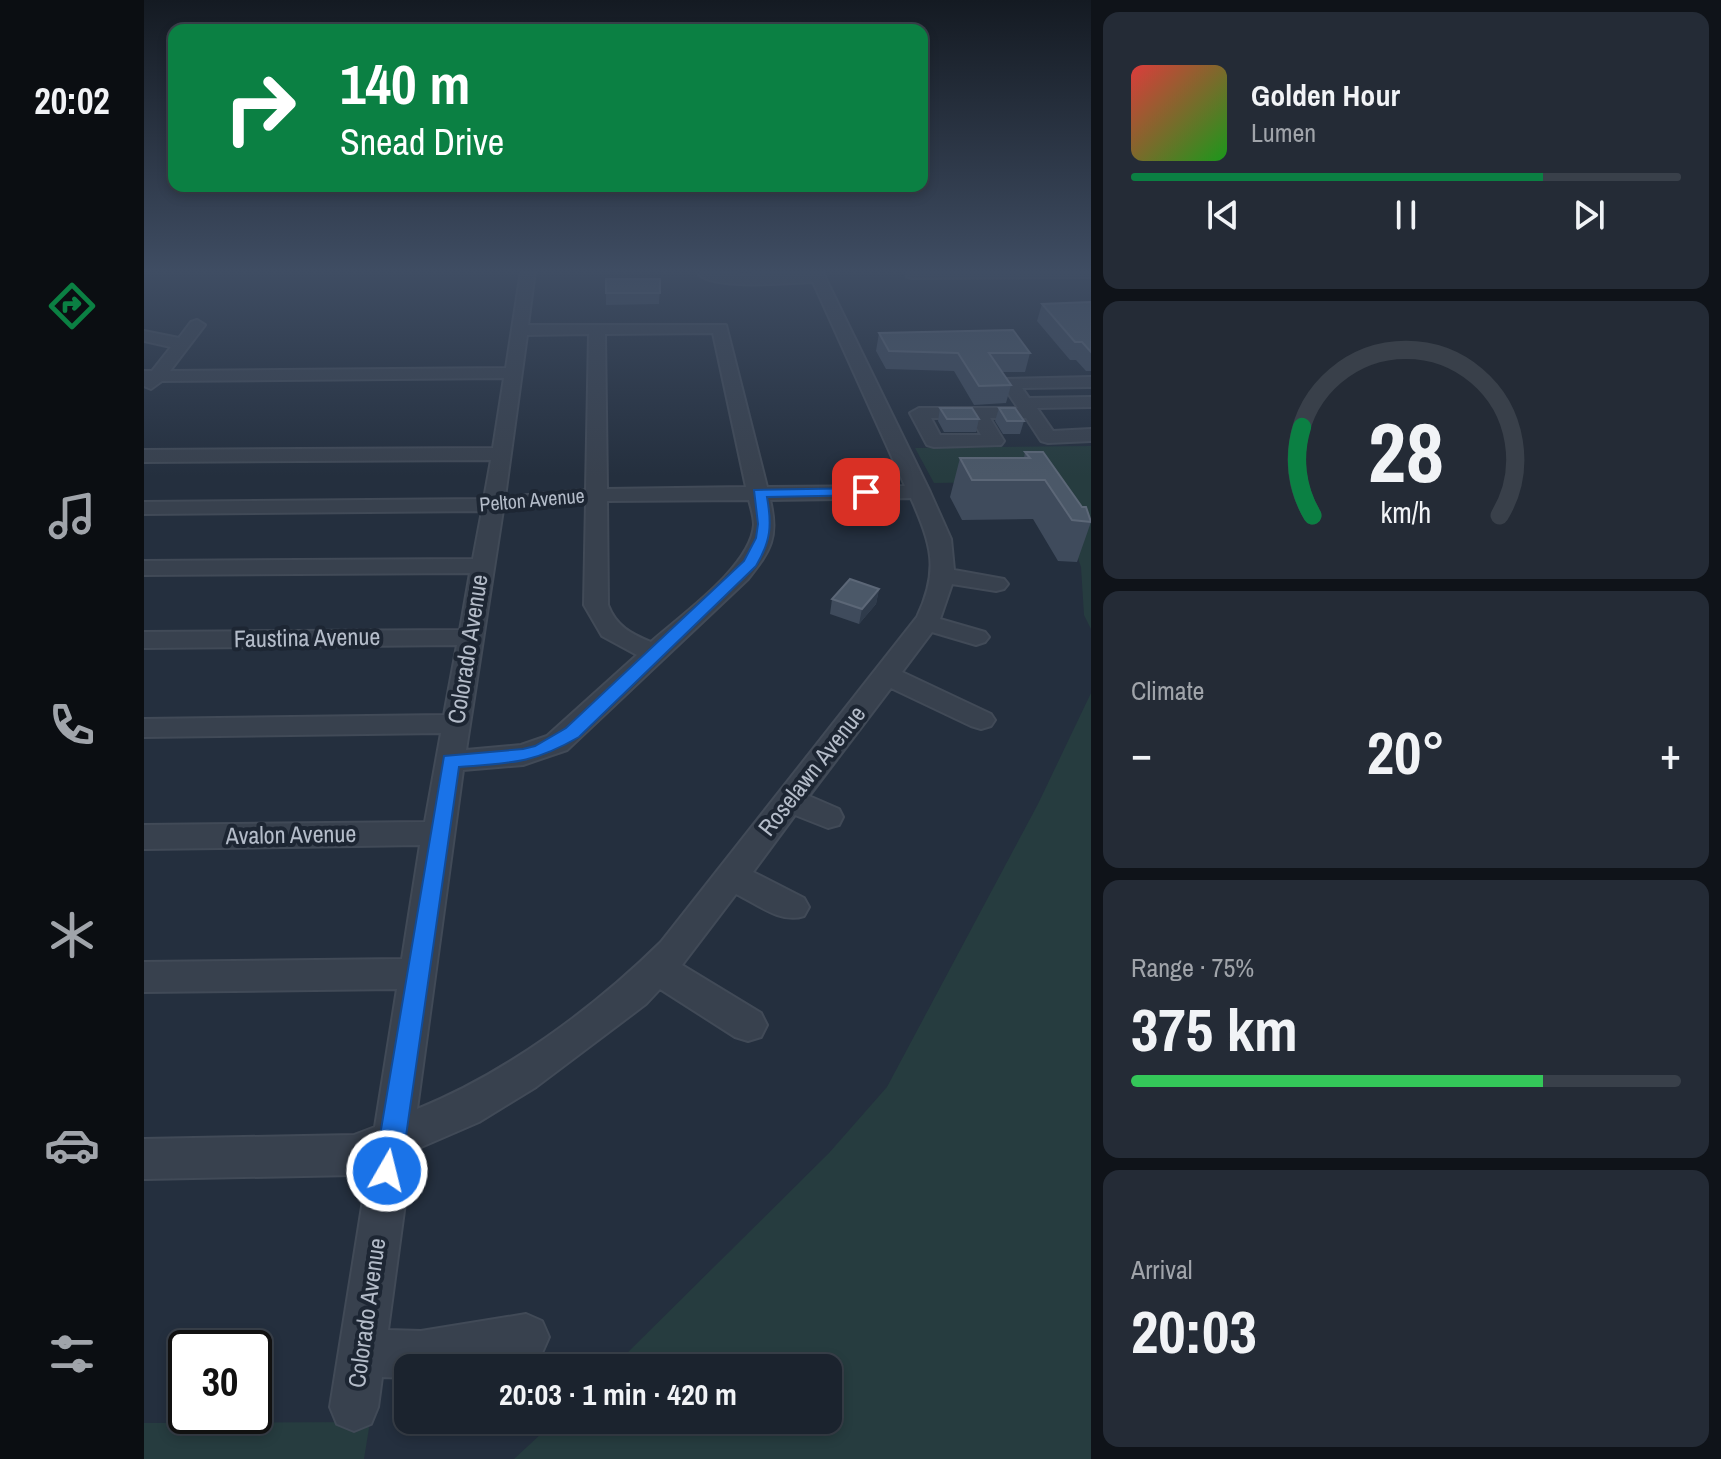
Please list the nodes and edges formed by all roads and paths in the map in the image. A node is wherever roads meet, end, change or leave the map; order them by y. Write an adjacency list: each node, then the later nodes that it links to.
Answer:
1 (170, 339): 7 (street)
2 (186, 339): 7 (street)
3 (519, 339): 8 (street, Colorado Avenue)
4 (597, 339): 21 (street)
5 (723, 339): 20 (street)
6 (847, 339): 19 (street, Roselawn Avenue)
7 (181, 346): 9 (street)
8 (514, 373): 9 (street); 17 (street, Colorado Avenue)
9 (151, 376): 11 (street)
10 (1091, 382): 13 (street)
11 (144, 393)
12 (1091, 402): 13 (street)
13 (1031, 412): 14 (street); 15 (street); 16 (street)
14 (977, 413)
15 (1091, 420)
16 (1091, 435)
17 (502, 454): 18 (street); 22 (street, Colorado Avenue)
18 (144, 456)
19 (920, 492): 20 (street, Pelton Avenue); 26 (street, Roselawn Avenue)
20 (759, 493): 21 (street, Pelton Avenue); 32 (street)
21 (596, 495): 22 (street, Pelton Avenue); 32 (street)
22 (491, 505): 23 (street, Pelton Avenue); 24 (street, Colorado Avenue)
23 (144, 508)
24 (482, 566): 25 (street); 29 (street, Colorado Avenue)
25 (144, 568)
26 (943, 575): 27 (street); 28 (street, Roselawn Avenue)
27 (996, 584)
28 (926, 623): 30 (street); 33 (street, Roselawn Avenue)
29 (470, 637): 31 (street, Faustina Avenue); 35 (street, Colorado Avenue)
30 (976, 637)
31 (144, 640)
32 (656, 654): 37 (street)
33 (886, 675): 34 (street); 38 (street, Roselawn Avenue)
34 (981, 720)
35 (456, 724): 36 (street); 37 (street, Colorado Avenue)
36 (144, 728)
37 (450, 761): 40 (street, Colorado Avenue)
38 (790, 800): 39 (street); 42 (street, Roselawn Avenue)
39 (828, 817)
40 (438, 833): 41 (street, Avalon Avenue); 45 (street, Colorado Avenue)
41 (144, 837)
42 (731, 876): 43 (street); 44 (street, Roselawn Avenue)
43 (792, 907)
44 (657, 968): 47 (street); 48 (street, Roselawn Avenue)
45 (420, 974): 46 (street); 48 (street, Colorado Avenue)
46 (144, 977)
47 (748, 1025)
48 (391, 1140): 49 (street, Roselawn Avenue); 51 (street, Colorado Avenue)
49 (144, 1159)
50 (526, 1337): 51 (street)
51 (362, 1353): 52 (street, Colorado Avenue)
52 (354, 1407)

